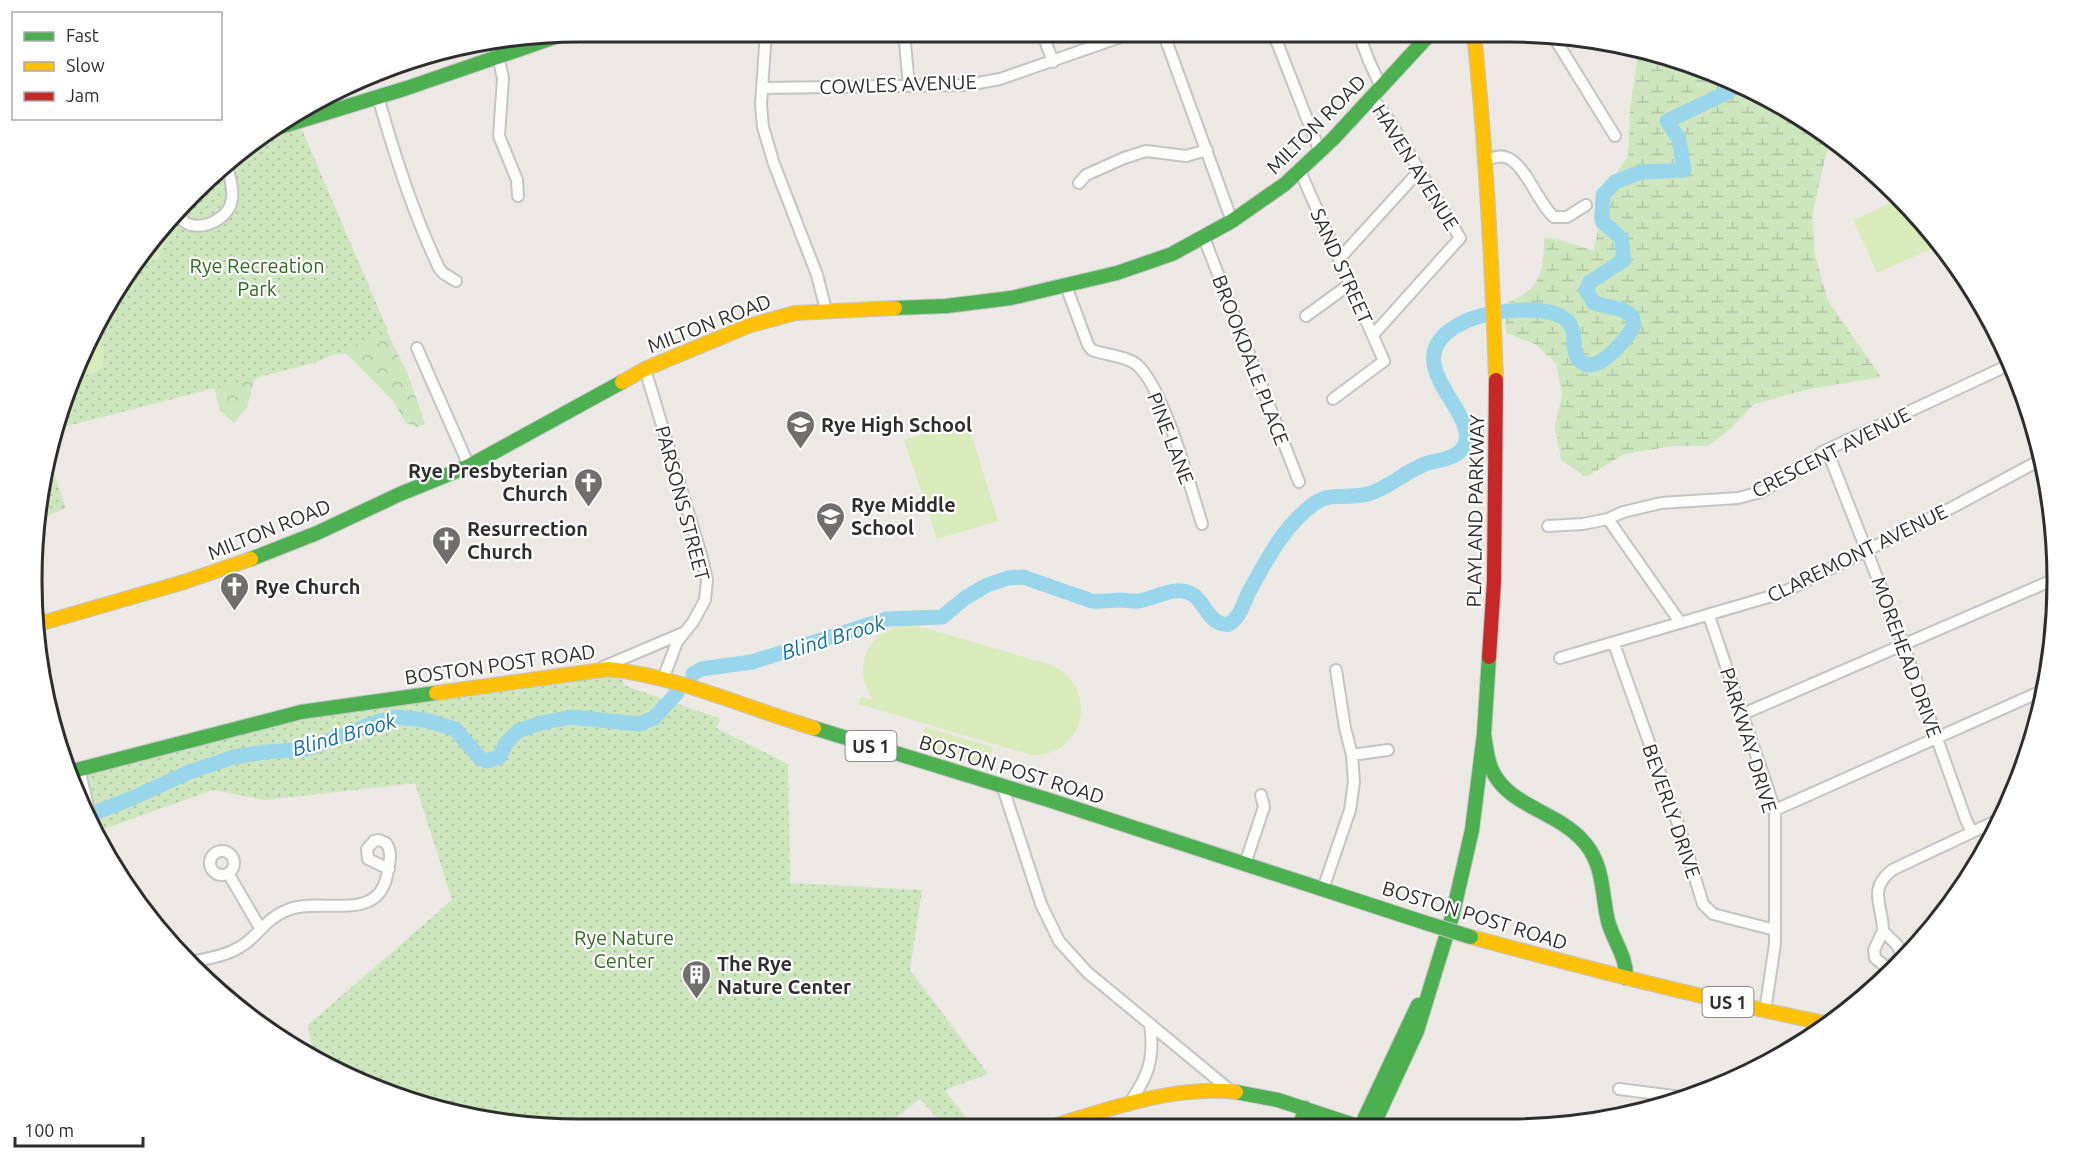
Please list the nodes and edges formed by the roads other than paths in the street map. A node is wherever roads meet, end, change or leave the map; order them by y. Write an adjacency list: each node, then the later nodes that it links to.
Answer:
1 (765, 42): 15 (street)
2 (905, 42): 14 (street)
3 (1046, 42): 13 (street)
4 (1108, 42): 13 (street, COWLES AVENUE)
5 (1167, 42): 20 (street)
6 (1278, 42): 21 (street)
7 (1362, 42): 16 (street, HAVEN AVENUE)
8 (1423, 42): 16 (main road, MILTON ROAD)
9 (1475, 42): 22 (main road, PLAYLAND PARKWAY)
10 (526, 45): 12 (main road)
11 (1559, 45): 19 (street)
12 (503, 52): 17 (main road); 27 (street)
13 (1053, 62): 14 (street, COWLES AVENUE)
14 (909, 86): 15 (street, COWLES AVENUE)
15 (762, 88): 36 (street)
16 (1377, 92): 21 (main road, MILTON ROAD); 24 (street, HAVEN AVENUE)
17 (378, 97): 18 (main road); 33 (street)
18 (300, 121)
19 (1615, 136)
20 (1206, 150): 26 (street); 30 (street)
21 (1320, 152): 23 (main road, MILTON ROAD)
22 (1486, 160): 28 (street); 64 (main road, PLAYLAND PARKWAY)
23 (1300, 171): 30 (main road, MILTON ROAD); 32 (street, SAND STREET)
24 (1419, 171): 32 (street); 38 (street, HAVEN AVENUE)
25 (229, 173): 29 (street)
26 (1079, 183)
27 (518, 196)
28 (1586, 205)
29 (182, 219)
30 (1232, 221): 31 (main road, MILTON ROAD)
31 (1204, 238): 35 (main road, MILTON ROAD); 46 (street, BROOKDALE PLACE)
32 (1339, 259): 34 (street, SAND STREET)
33 (456, 282)
34 (1350, 284): 37 (street); 38 (street, SAND STREET)
35 (1066, 286): 36 (main road, MILTON ROAD); 48 (street, PINE LANE)
36 (826, 310): 41 (main road, MILTON ROAD)
37 (1306, 316)
38 (1373, 335): 42 (street, SAND STREET)
39 (417, 348): 45 (street)
40 (2003, 368): 43 (street, CRESCENT AVENUE)
41 (645, 369): 45 (main road, MILTON ROAD); 55 (street, PARSONS STREET)
42 (1333, 399)
43 (1827, 450): 47 (street, CRESCENT AVENUE); 50 (street, MOREHEAD DRIVE)
44 (2034, 463): 50 (street, CLAREMONT AVENUE)
45 (469, 465): 54 (main road, MILTON ROAD)
46 (1299, 482)
47 (1608, 519): 49 (street, CRESCENT AVENUE); 53 (street)
48 (1202, 524)
49 (1548, 526)
50 (1868, 550): 52 (street, CLAREMONT AVENUE); 57 (street, MOREHEAD DRIVE)
51 (2047, 583): 57 (street)
52 (1709, 616): 53 (street, CLAREMONT AVENUE); 63 (street, PARKWAY DRIVE)
53 (1680, 622): 56 (street, CLAREMONT AVENUE)
54 (44, 623)
55 (683, 633): 59 (street); 61 (street, PARSONS STREET)
56 (1614, 644): 58 (street, CLAREMONT AVENUE); 79 (street, BEVERLY DRIVE)
57 (1904, 646): 63 (street); 65 (street, MOREHEAD DRIVE)
58 (1560, 658)
59 (596, 670): 61 (main road, BOSTON POST ROAD / US 1); 68 (main road, BOSTON POST ROAD / US 1)
60 (1336, 670): 67 (street)
61 (663, 679): 69 (main road, BOSTON POST ROAD / US 1)
62 (2035, 694): 65 (street)
63 (1743, 714): 71 (street, PARKWAY DRIVE)
64 (1484, 734): 82 (main road); 83 (main road, PLAYLAND PARKWAY)
65 (1937, 737): 71 (street); 73 (street, MOREHEAD DRIVE)
66 (1388, 750): 67 (street)
67 (1352, 755): 77 (street)
68 (77, 770)
69 (1003, 788): 74 (main road, BOSTON POST ROAD / US 1); 86 (street)
70 (1261, 795): 74 (street)
71 (1775, 810): 79 (street, PARKWAY DRIVE)
72 (1988, 824): 73 (street)
73 (1972, 832): 80 (street)
74 (1245, 864): 77 (main road, BOSTON POST ROAD / US 1)
75 (388, 869): 78 (street)
76 (228, 873): 78 (street)
77 (1323, 889): 82 (main road, BOSTON POST ROAD / US 1, bridge)
78 (260, 928): 81 (street)
79 (1775, 930): 84 (street, PARKWAY DRIVE)
80 (1883, 932)
81 (199, 960)
82 (1626, 978): 84 (main road, BOSTON POST ROAD / US 1)
83 (1431, 985): 95 (main road, PLAYLAND PARKWAY); 96 (main road, PLAYLAND PARKWAY)
84 (1765, 1011): 85 (main road, BOSTON POST ROAD / US 1)
85 (1818, 1021)
86 (1150, 1025): 88 (street); 90 (street)
87 (1619, 1089): 89 (street)
88 (1230, 1091): 90 (main road); 91 (main road)
89 (1666, 1095)
90 (1128, 1105): 92 (main road)
91 (1305, 1108): 93 (main road); 94 (main road)
92 (1078, 1119)
93 (1302, 1119)
94 (1338, 1119)
95 (1362, 1119)
96 (1376, 1119)

